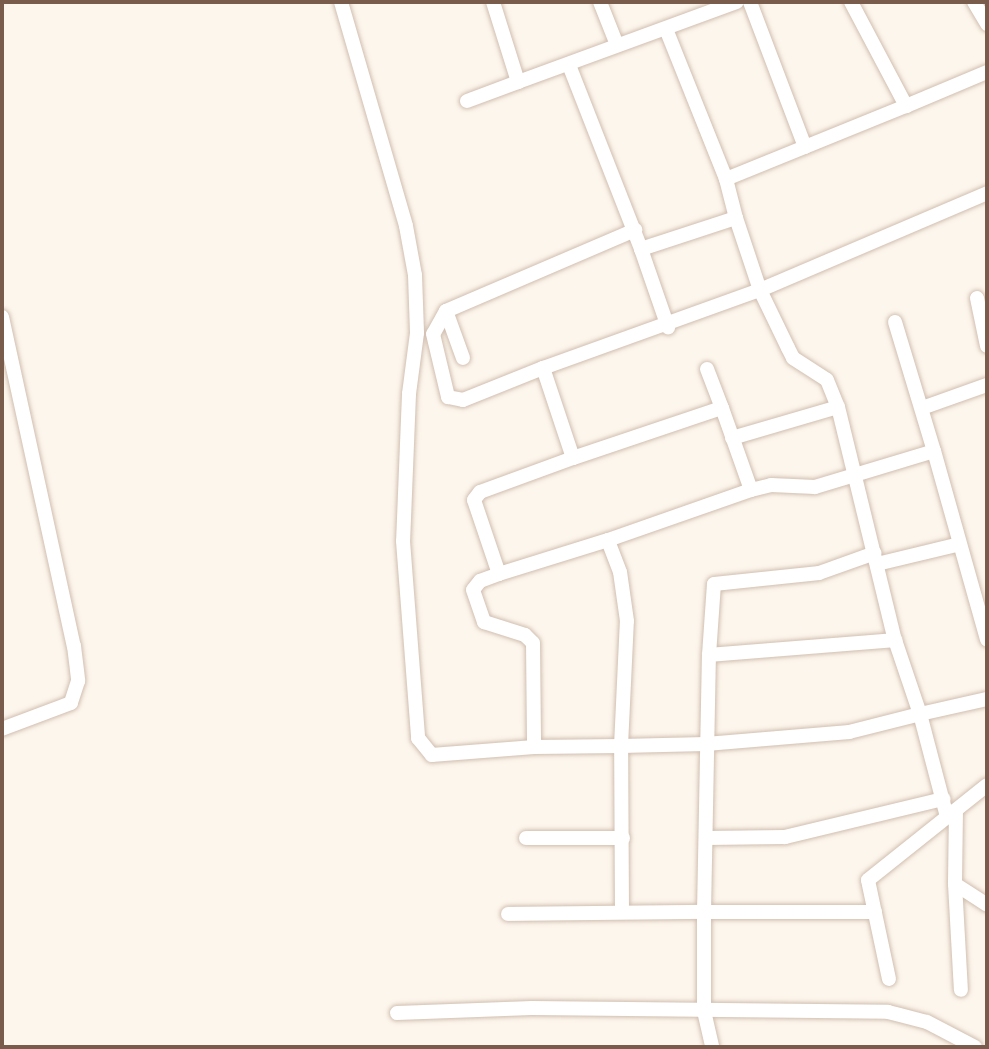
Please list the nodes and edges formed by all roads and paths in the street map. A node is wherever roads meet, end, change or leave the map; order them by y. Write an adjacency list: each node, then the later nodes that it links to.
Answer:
1 (341, 2): 54 (street)
2 (493, 2): 14 (street)
3 (600, 2): 11 (street)
4 (737, 2): 8 (street)
5 (750, 2): 17 (street)
6 (851, 2): 16 (street)
7 (974, 2): 9 (street)
8 (709, 7): 10 (street)
9 (987, 24)
10 (666, 29): 11 (street); 18 (street)
11 (617, 45): 12 (street)
12 (569, 65): 14 (street); 21 (street)
13 (987, 72): 16 (street)
14 (518, 82): 15 (street)
15 (467, 101)
16 (906, 106): 17 (street)
17 (805, 147): 18 (street)
18 (726, 179): 20 (street)
19 (987, 193): 23 (street)
20 (736, 218): 22 (street); 23 (street)
21 (635, 230): 22 (street); 25 (street)
22 (641, 249): 28 (street)
23 (760, 290): 28 (street); 34 (street)
24 (977, 298): 29 (street)
25 (446, 311): 30 (street); 31 (street)
26 (2, 317): 51 (street)
27 (895, 322): 36 (street)
28 (668, 327): 31 (street)
29 (987, 345)
30 (463, 358)
31 (543, 368): 39 (street)
32 (707, 369): 35 (street)
33 (987, 385): 36 (street)
34 (838, 407): 37 (street); 40 (street)
35 (722, 408): 37 (street); 39 (street)
36 (922, 408): 38 (street)
37 (732, 438): 41 (street)
38 (934, 451): 40 (street); 43 (street)
39 (573, 457): 45 (street)
40 (857, 475): 41 (street); 44 (street)
41 (751, 490): 42 (street)
42 (608, 540): 45 (street); 53 (street)
43 (960, 544): 44 (street); 47 (street)
44 (876, 559): 46 (street); 48 (street)
45 (499, 574): 54 (street)
46 (895, 640): 48 (street); 50 (street)
47 (987, 640)
48 (709, 654): 52 (street)
49 (987, 699): 50 (street)
50 (920, 713): 52 (street); 56 (street)
51 (2, 729)
52 (706, 744): 53 (street); 60 (street)
53 (621, 746): 54 (street); 59 (street)
54 (534, 747)
55 (987, 786): 57 (street)
56 (943, 799): 57 (street); 60 (street)
57 (952, 814): 61 (street); 65 (street)
58 (526, 838): 59 (street)
59 (623, 838): 63 (street)
60 (707, 838): 64 (street)
61 (955, 884): 62 (street); 68 (street)
62 (987, 905)
63 (622, 912): 64 (street); 66 (street)
64 (704, 912): 65 (street); 69 (street)
65 (875, 912): 67 (street)
66 (508, 914)
67 (889, 979)
68 (961, 990)
69 (704, 1011): 70 (street); 71 (street); 72 (street)
70 (397, 1013)
71 (712, 1047)
72 (975, 1047)

